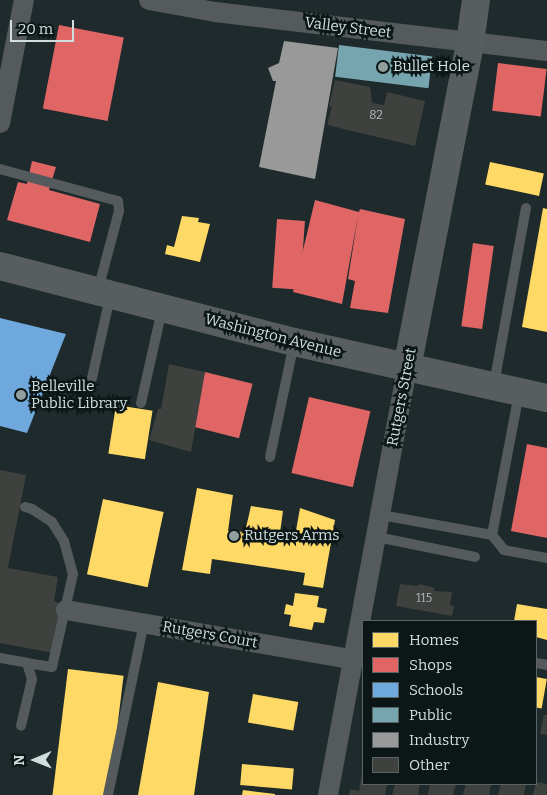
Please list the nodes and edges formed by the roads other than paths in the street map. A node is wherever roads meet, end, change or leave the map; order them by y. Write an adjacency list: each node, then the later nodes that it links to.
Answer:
1 (24, 0): 6 (street)
2 (149, 0): 4 (street, Valley Street)
3 (476, 0): 4 (main road, Rutgers Street)
4 (470, 43): 5 (street, Valley Street); 13 (main road, Rutgers Street)
5 (547, 51)
6 (0, 123)
7 (0, 169): 10 (lane)
8 (526, 208): 15 (lane)
9 (0, 266): 10 (main road, Washington Avenue)
10 (104, 294): 11 (main road, Washington Avenue); 14 (lane)
11 (162, 309): 12 (main road, Washington Avenue); 18 (lane)
12 (294, 342): 13 (main road, Washington Avenue); 19 (lane)
13 (407, 368): 15 (main road, Washington Avenue); 21 (street, Rutgers Street)
14 (92, 378)
15 (494, 388): 16 (main road, Washington Avenue)
16 (520, 393): 17 (main road, Washington Avenue); 22 (lane)
17 (547, 398)
18 (141, 404)
19 (270, 458)
20 (26, 507): 26 (lane)
21 (380, 515): 22 (lane); 23 (street, Rutgers Street)
22 (492, 535): 25 (lane)
23 (377, 537): 24 (lane); 27 (street, Rutgers Street)
24 (475, 557)
25 (547, 558)
26 (66, 610): 28 (street, Rutgers Court); 32 (lane)
27 (363, 620)
28 (144, 623): 31 (street, Rutgers Court); 34 (lane)
29 (361, 632): 31 (street, Rutgers Street)
30 (0, 658): 32 (lane)
31 (354, 660): 35 (street, Rutgers Street)
32 (28, 663): 33 (lane)
33 (22, 726)
34 (108, 795)
35 (328, 795)

